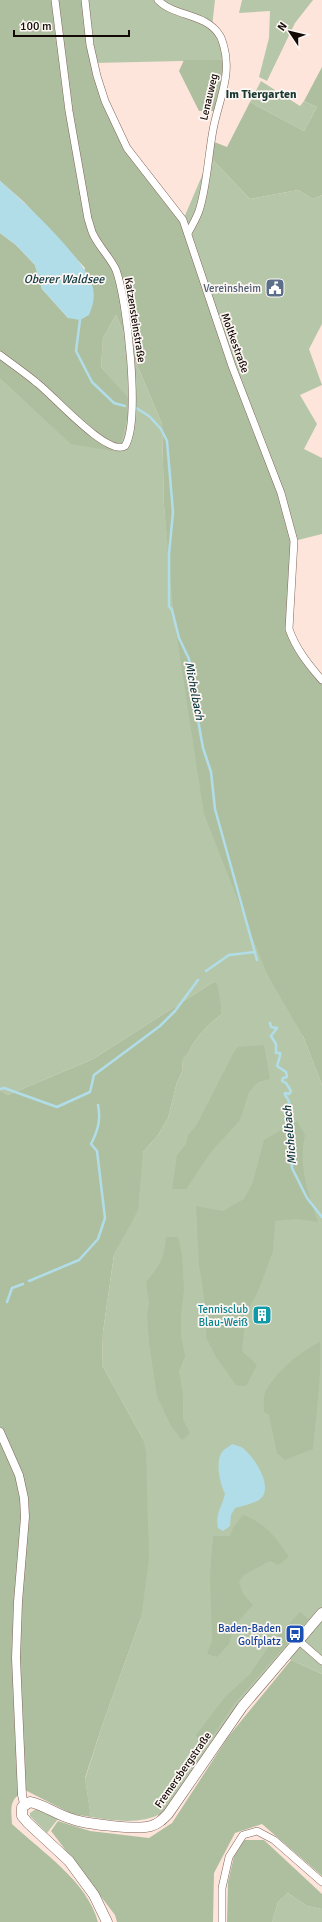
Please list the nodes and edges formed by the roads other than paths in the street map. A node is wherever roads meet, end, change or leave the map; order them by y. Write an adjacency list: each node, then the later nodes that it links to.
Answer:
1 (54, 0): 5 (street, Katzensteinstraße)
2 (86, 0): 4 (street, Moltkestraße)
3 (158, 0): 4 (street, Lenauweg)
4 (188, 233): 6 (street, Moltkestraße)
5 (0, 355)
6 (322, 680)
7 (0, 1432): 11 (street)
8 (322, 1613): 9 (main road, Fremersbergstraße)
9 (298, 1640): 10 (street); 11 (main road, Fremersbergstraße)
10 (322, 1661)
11 (24, 1804): 13 (main road)
12 (322, 1882): 14 (street)
13 (107, 1922)
14 (222, 1922)

